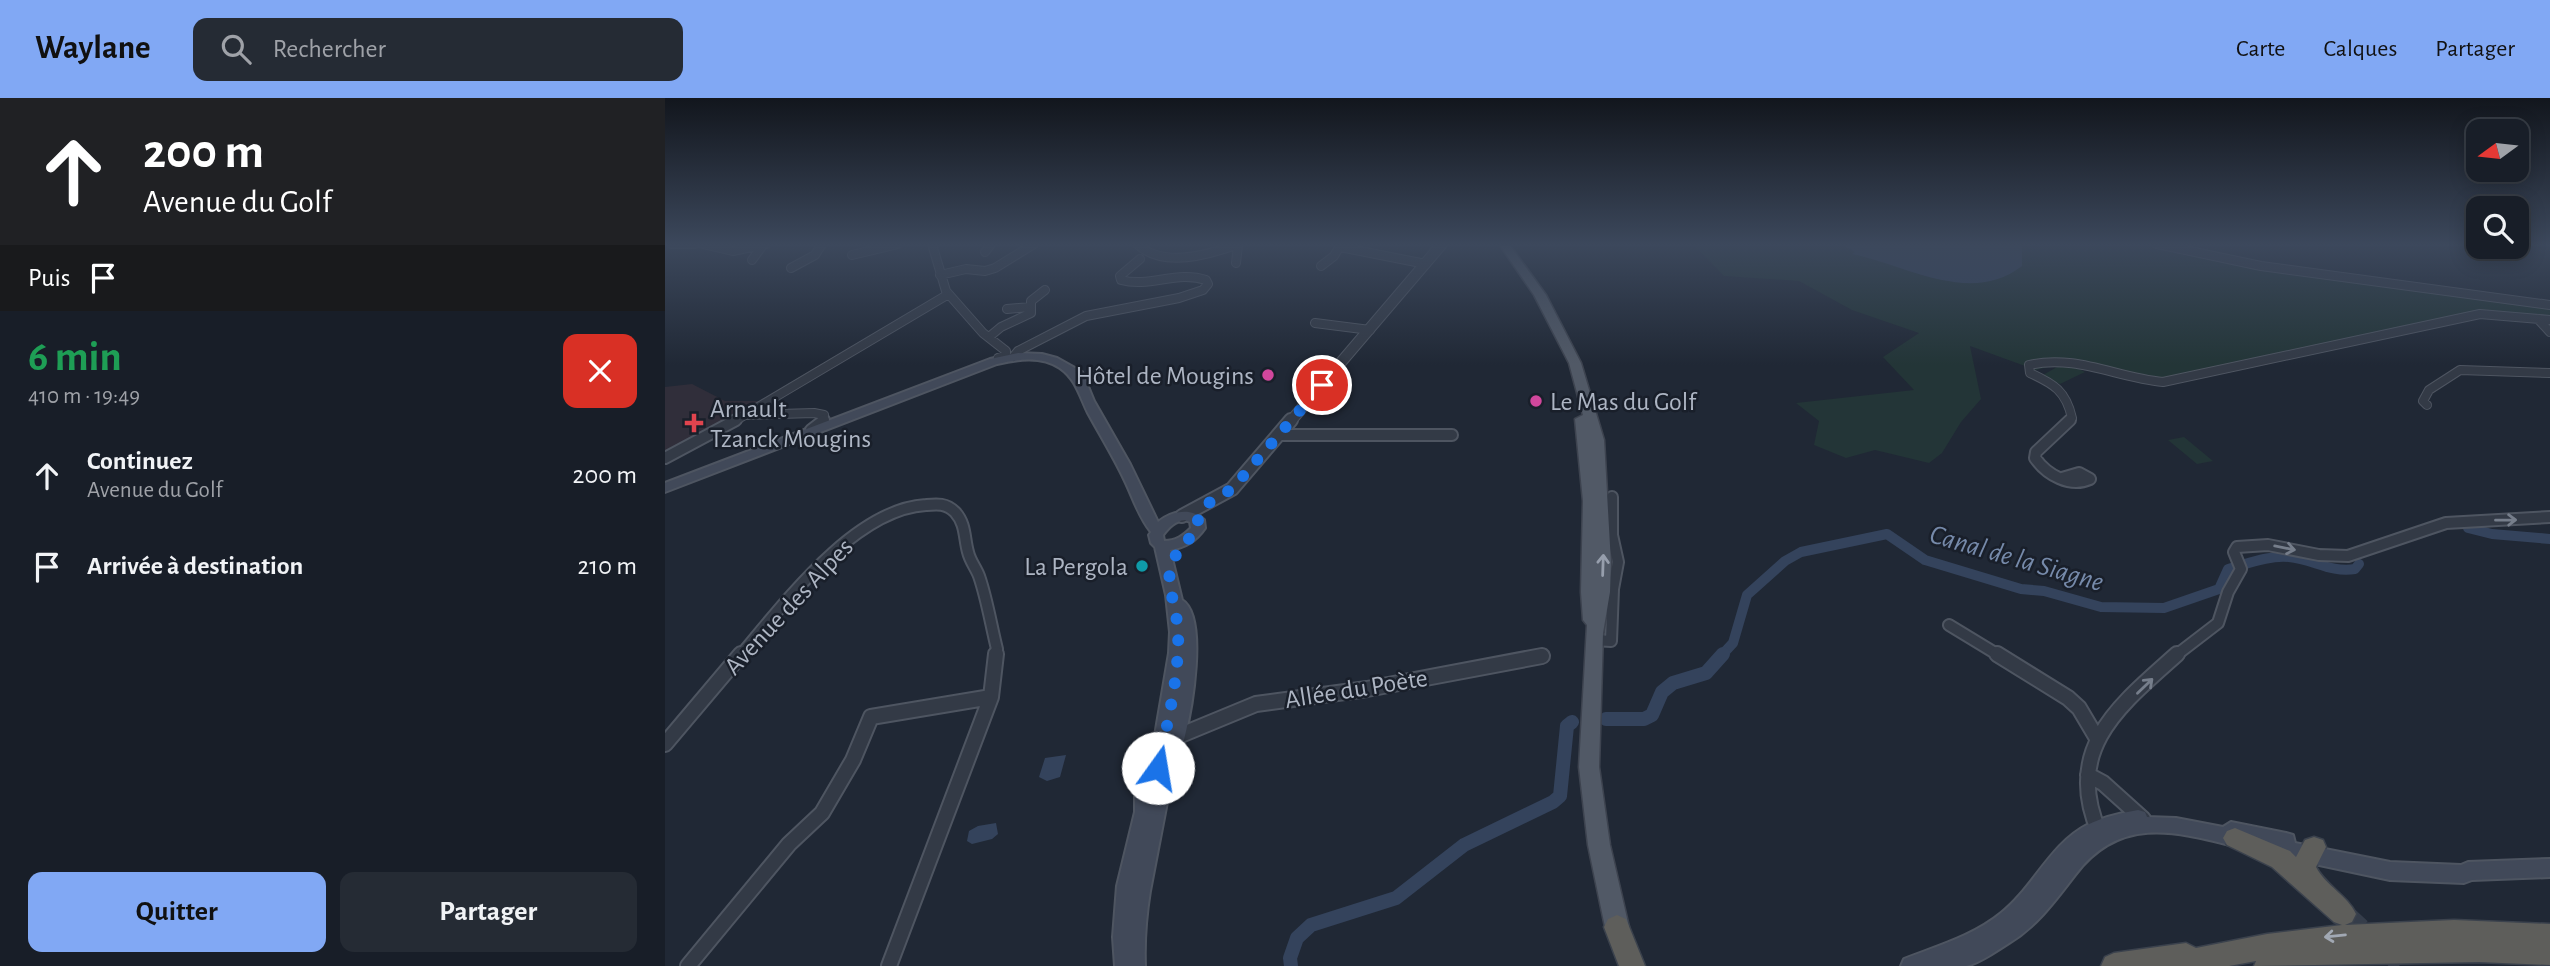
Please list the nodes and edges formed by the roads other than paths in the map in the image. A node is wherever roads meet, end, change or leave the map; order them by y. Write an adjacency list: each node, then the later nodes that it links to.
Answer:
1 (943, 285): 8 (street)
2 (1208, 285): 19 (street)
3 (1409, 285): 16 (street)
4 (1527, 285): 9 (main road)
5 (1528, 285): 9 (main road)
6 (2402, 285): 10 (street)
7 (1045, 290): 12 (street)
8 (947, 295): 18 (street); 23 (street)
9 (1535, 296): 41 (main road)
10 (2550, 304)
11 (1007, 309): 12 (street)
12 (1031, 315): 18 (street)
13 (2538, 319): 14 (street); 17 (street); 28 (street)
14 (2550, 320)
15 (1315, 323): 16 (street)
16 (1370, 330): 24 (street)
17 (2550, 332)
18 (989, 337): 19 (street)
19 (1020, 352): 21 (main road); 21 (main road); 32 (main road)
20 (2550, 373): 22 (street)
21 (891, 400): 26 (main road)
22 (2427, 405)
23 (746, 415): 26 (street); 27 (street)
24 (1280, 435): 25 (street); 31 (street)
25 (1452, 435)
26 (777, 445): 29 (main road)
27 (665, 458)
28 (2062, 478)
29 (665, 488)
30 (1612, 497): 41 (street)
31 (1207, 504): 33 (street); 35 (street)
32 (1147, 514): 33 (main road); 36 (main road)
33 (1178, 517): 35 (main road); 36 (main road)
34 (2550, 517): 45 (street, one-way to 34)
35 (1198, 520): 37 (main road)
36 (1160, 538): 37 (main road); 38 (main road)
37 (1184, 541): 38 (main road)
38 (1169, 573): 39 (main road)
39 (1174, 595): 44 (main road); 48 (main road)
40 (1949, 625): 45 (street)
41 (1594, 637): 56 (main road)
42 (1542, 656): 44 (street, Allée du Poète)
43 (991, 697): 46 (street, Avenue des Alpes); 60 (street); 61 (street, Avenue des Alpes)
44 (1175, 737): 48 (main road)
45 (2099, 738): 47 (street)
46 (665, 744)
47 (2088, 775): 49 (street); 50 (street)
48 (1155, 784): 62 (main road); 63 (main road)
49 (2145, 822): 50 (main road); 51 (main road); 52 (main road)
50 (2099, 832): 65 (main road); 66 (main road)
51 (2235, 838): 52 (main road); 54 (highway)
52 (2312, 851): 53 (main road); 54 (highway)
53 (2550, 868)
54 (2313, 885): 55 (highway)
55 (2343, 914)
56 (1617, 927): 64 (highway)
57 (2550, 936): 58 (highway, one-way to 58)
58 (2232, 951): 67 (highway); 68 (highway)
59 (2550, 953): 69 (highway)
60 (688, 966)
61 (889, 966)
62 (1126, 966)
63 (1134, 966)
64 (1628, 966)
65 (1912, 966)
66 (1942, 966)
67 (2114, 966)
68 (2173, 966)
69 (2267, 966)

